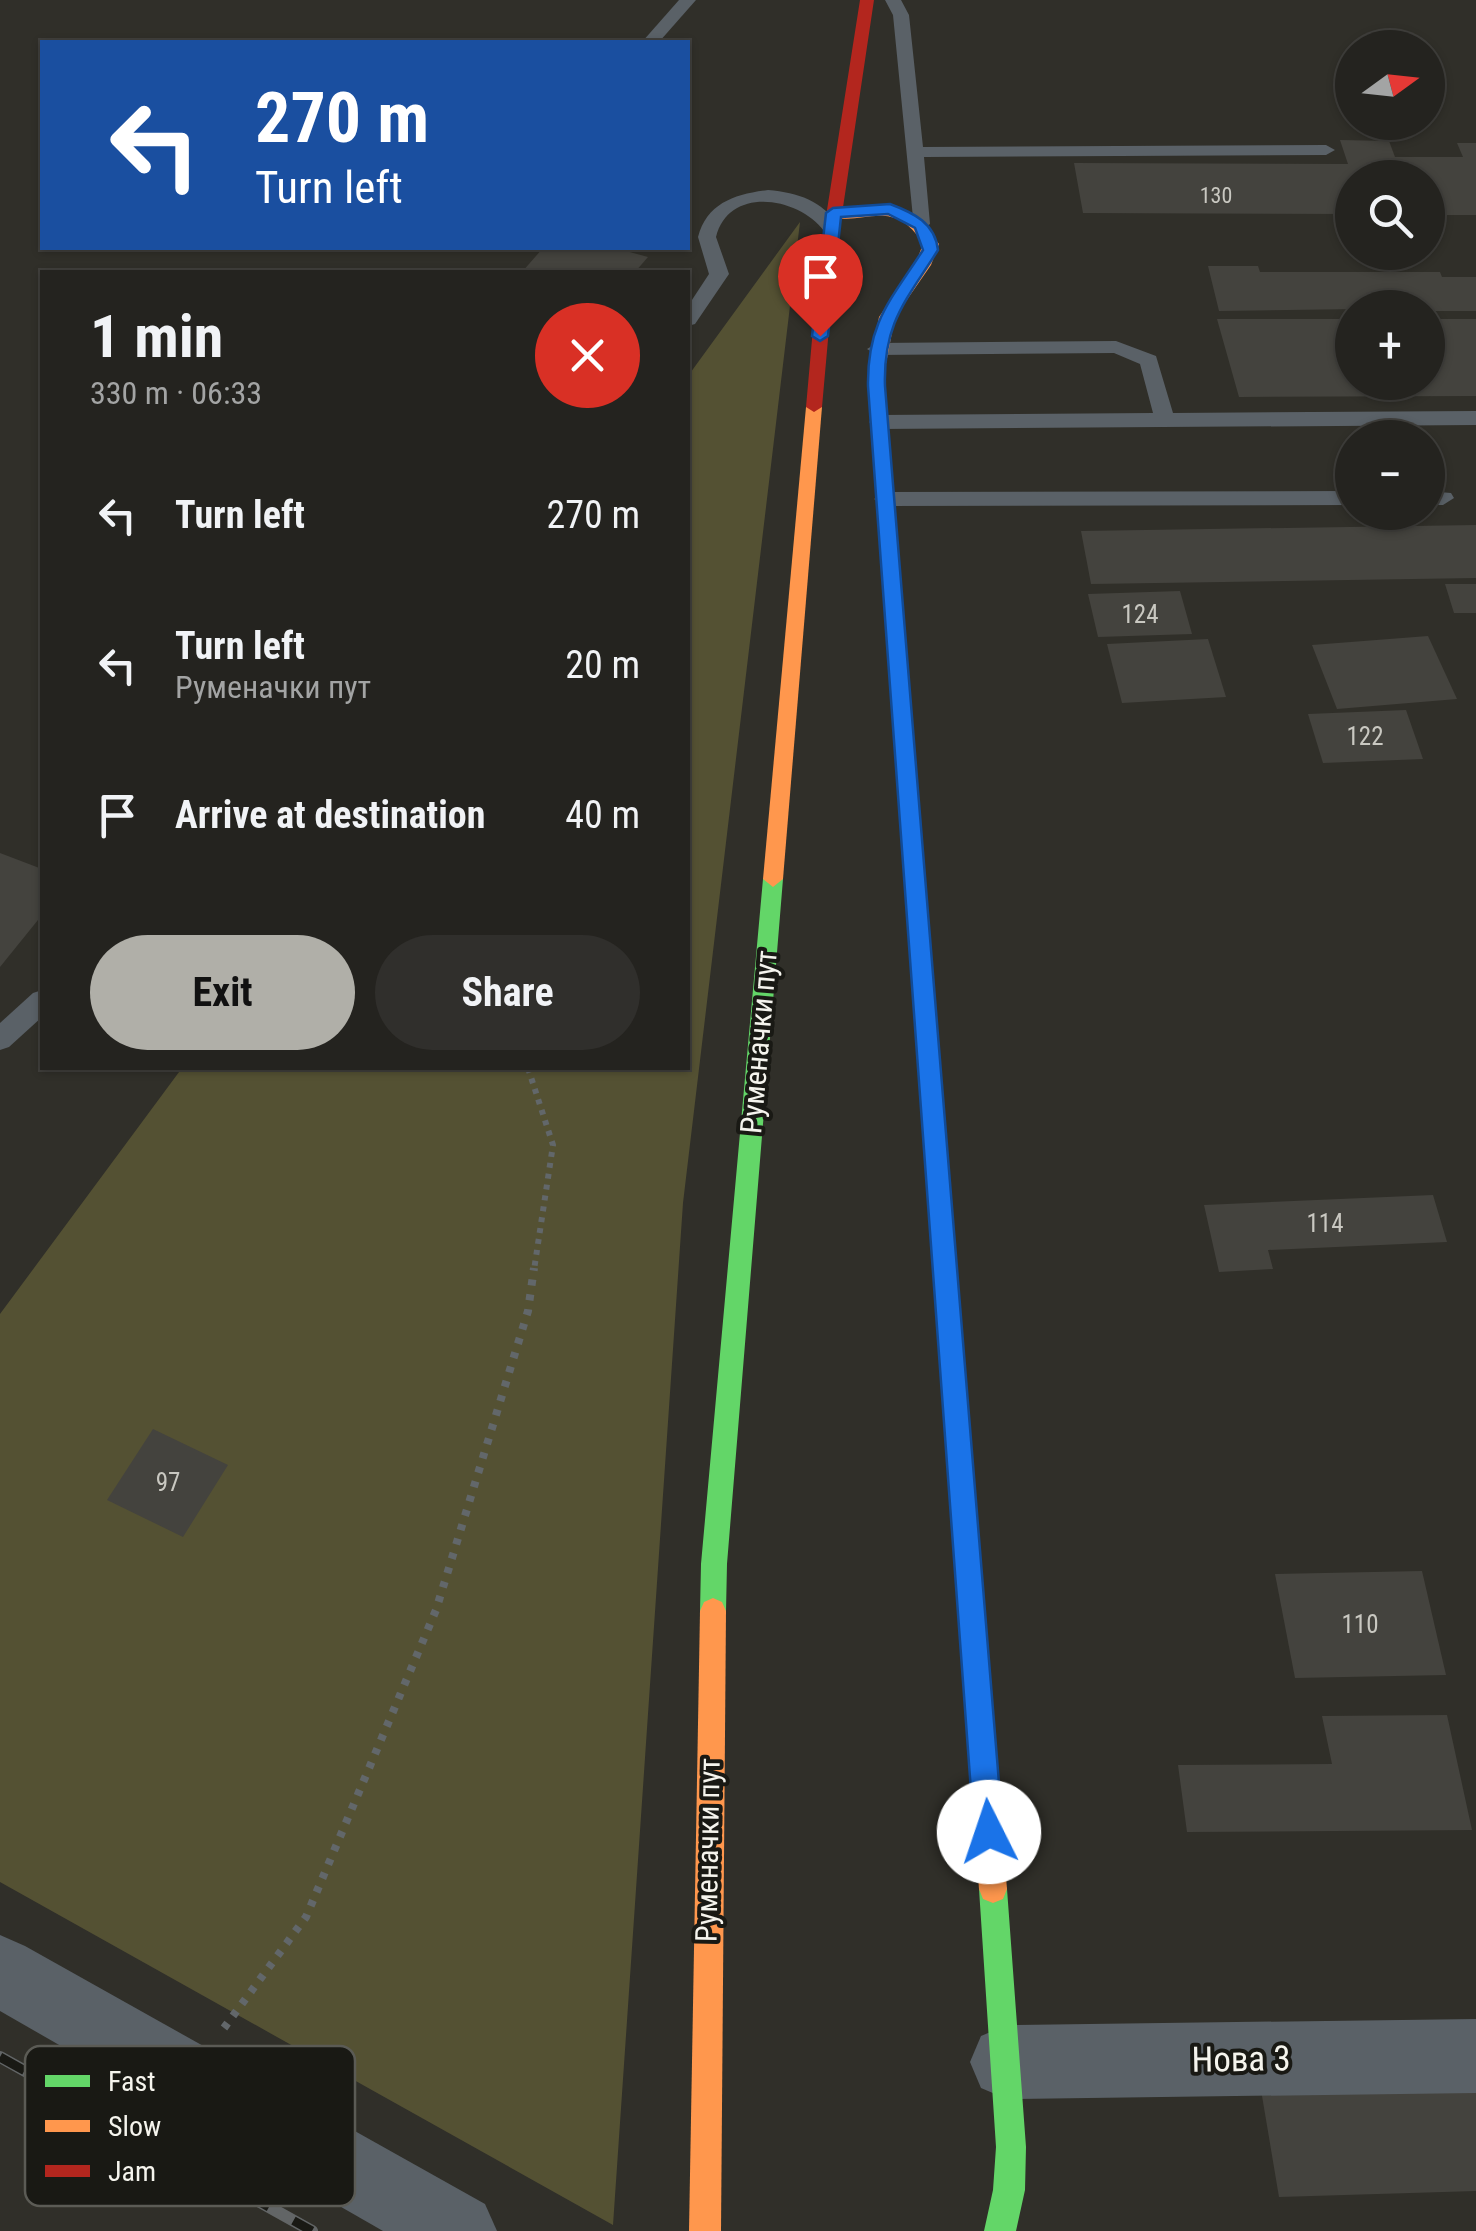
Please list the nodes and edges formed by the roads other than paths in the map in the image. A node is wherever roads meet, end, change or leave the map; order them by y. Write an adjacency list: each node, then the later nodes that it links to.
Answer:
1 (688, 0): 4 (lane)
2 (867, 0): 7 (main road, Руменачки пут)
3 (893, 0): 6 (lane)
4 (652, 40)
5 (1326, 150): 6 (lane)
6 (914, 152): 8 (lane)
7 (832, 220): 8 (main road); 9 (lane); 25 (main road, Руменачки пут)
8 (921, 224): 10 (main road)
9 (690, 317)
10 (877, 349): 12 (lane); 13 (main road)
11 (1476, 418): 12 (lane)
12 (1165, 420): 13 (lane)
13 (879, 422): 15 (main road)
14 (1335, 498): 15 (lane)
15 (885, 499): 21 (main road)
16 (40, 1003): 17 (lane)
17 (0, 1039)
18 (0, 1971): 19 (street)
19 (131, 2046)
20 (1476, 2056): 21 (street, Нова 3)
21 (1006, 2062): 23 (main road)
22 (355, 2173): 24 (street)
23 (1007, 2214)
24 (458, 2231)
25 (704, 2231)

